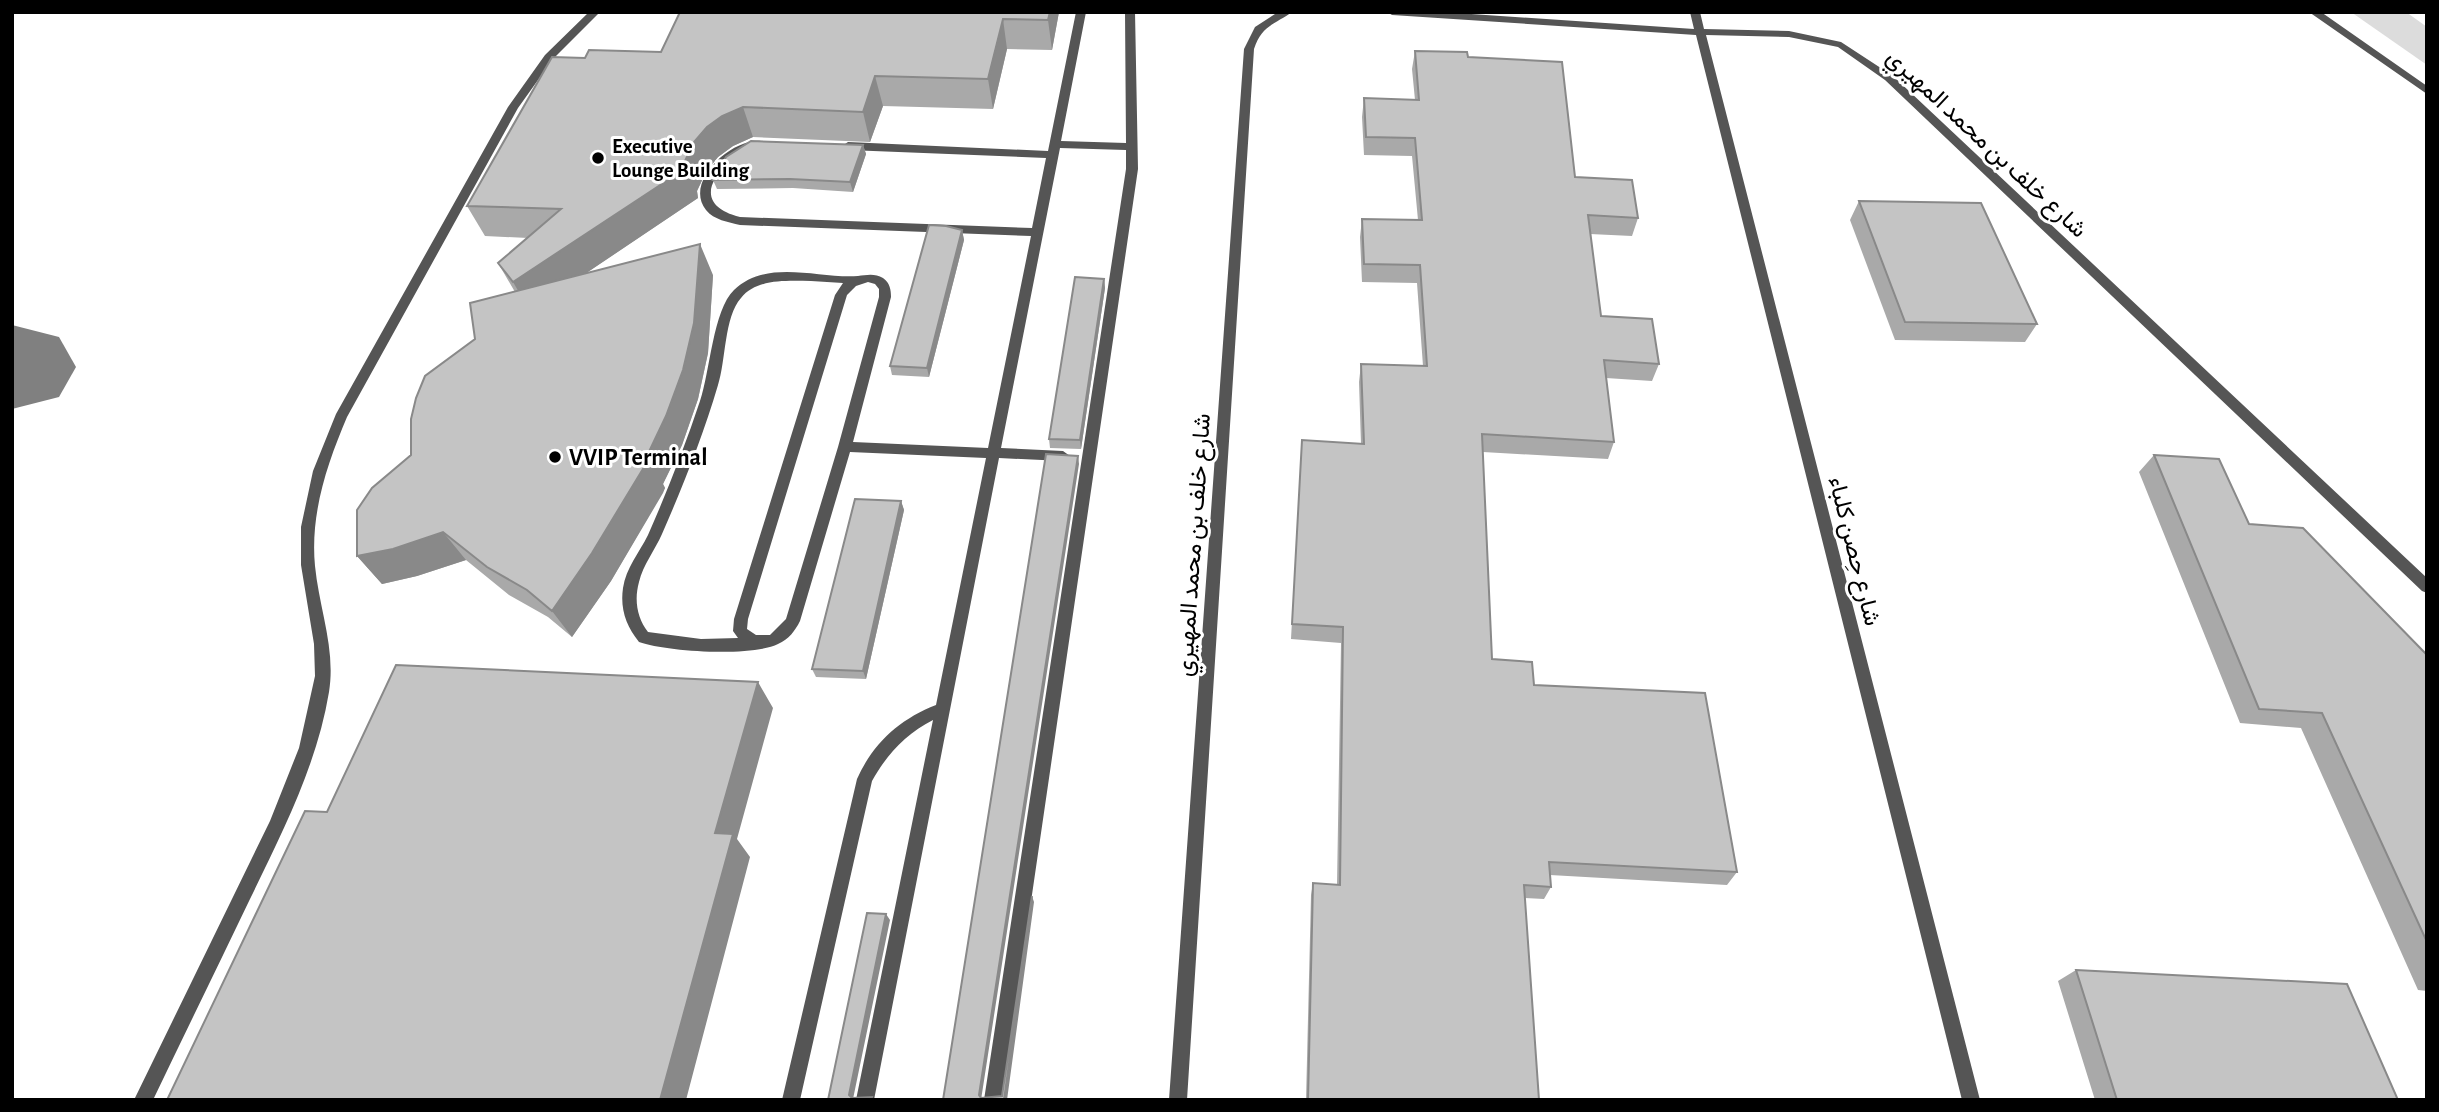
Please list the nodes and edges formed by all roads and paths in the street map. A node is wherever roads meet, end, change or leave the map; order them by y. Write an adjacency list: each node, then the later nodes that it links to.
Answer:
1 (595, 12): 22 (street)
2 (1081, 12): 13 (street)
3 (1130, 12): 12 (street)
4 (1287, 12): 26 (street, شارع خلف بن محمد المهيري)
5 (1392, 12): 8 (street, شارع خلف بن محمد المهيري)
6 (1695, 12): 8 (street, شارع حِصن كلباء)
7 (2314, 12): 9 (street)
8 (1699, 32): 19 (street, شارع خلف بن محمد المهيري); 27 (street, شارع حِصن كلباء)
9 (2427, 91)
10 (769, 144): 14 (street)
11 (831, 146): 13 (street)
12 (1132, 147): 13 (street); 18 (street)
13 (1054, 149): 14 (street)
14 (1037, 232): 17 (street)
15 (856, 280): 16 (street); 20 (street); 20 (street)
16 (845, 447): 17 (street); 20 (street)
17 (993, 453): 18 (street); 21 (street)
18 (1088, 457): 25 (street)
19 (2427, 587)
20 (760, 644)
21 (943, 709): 23 (street); 24 (street)
22 (143, 1100)
23 (791, 1100)
24 (865, 1100)
25 (993, 1100)
26 (1178, 1100)
27 (1971, 1100)

